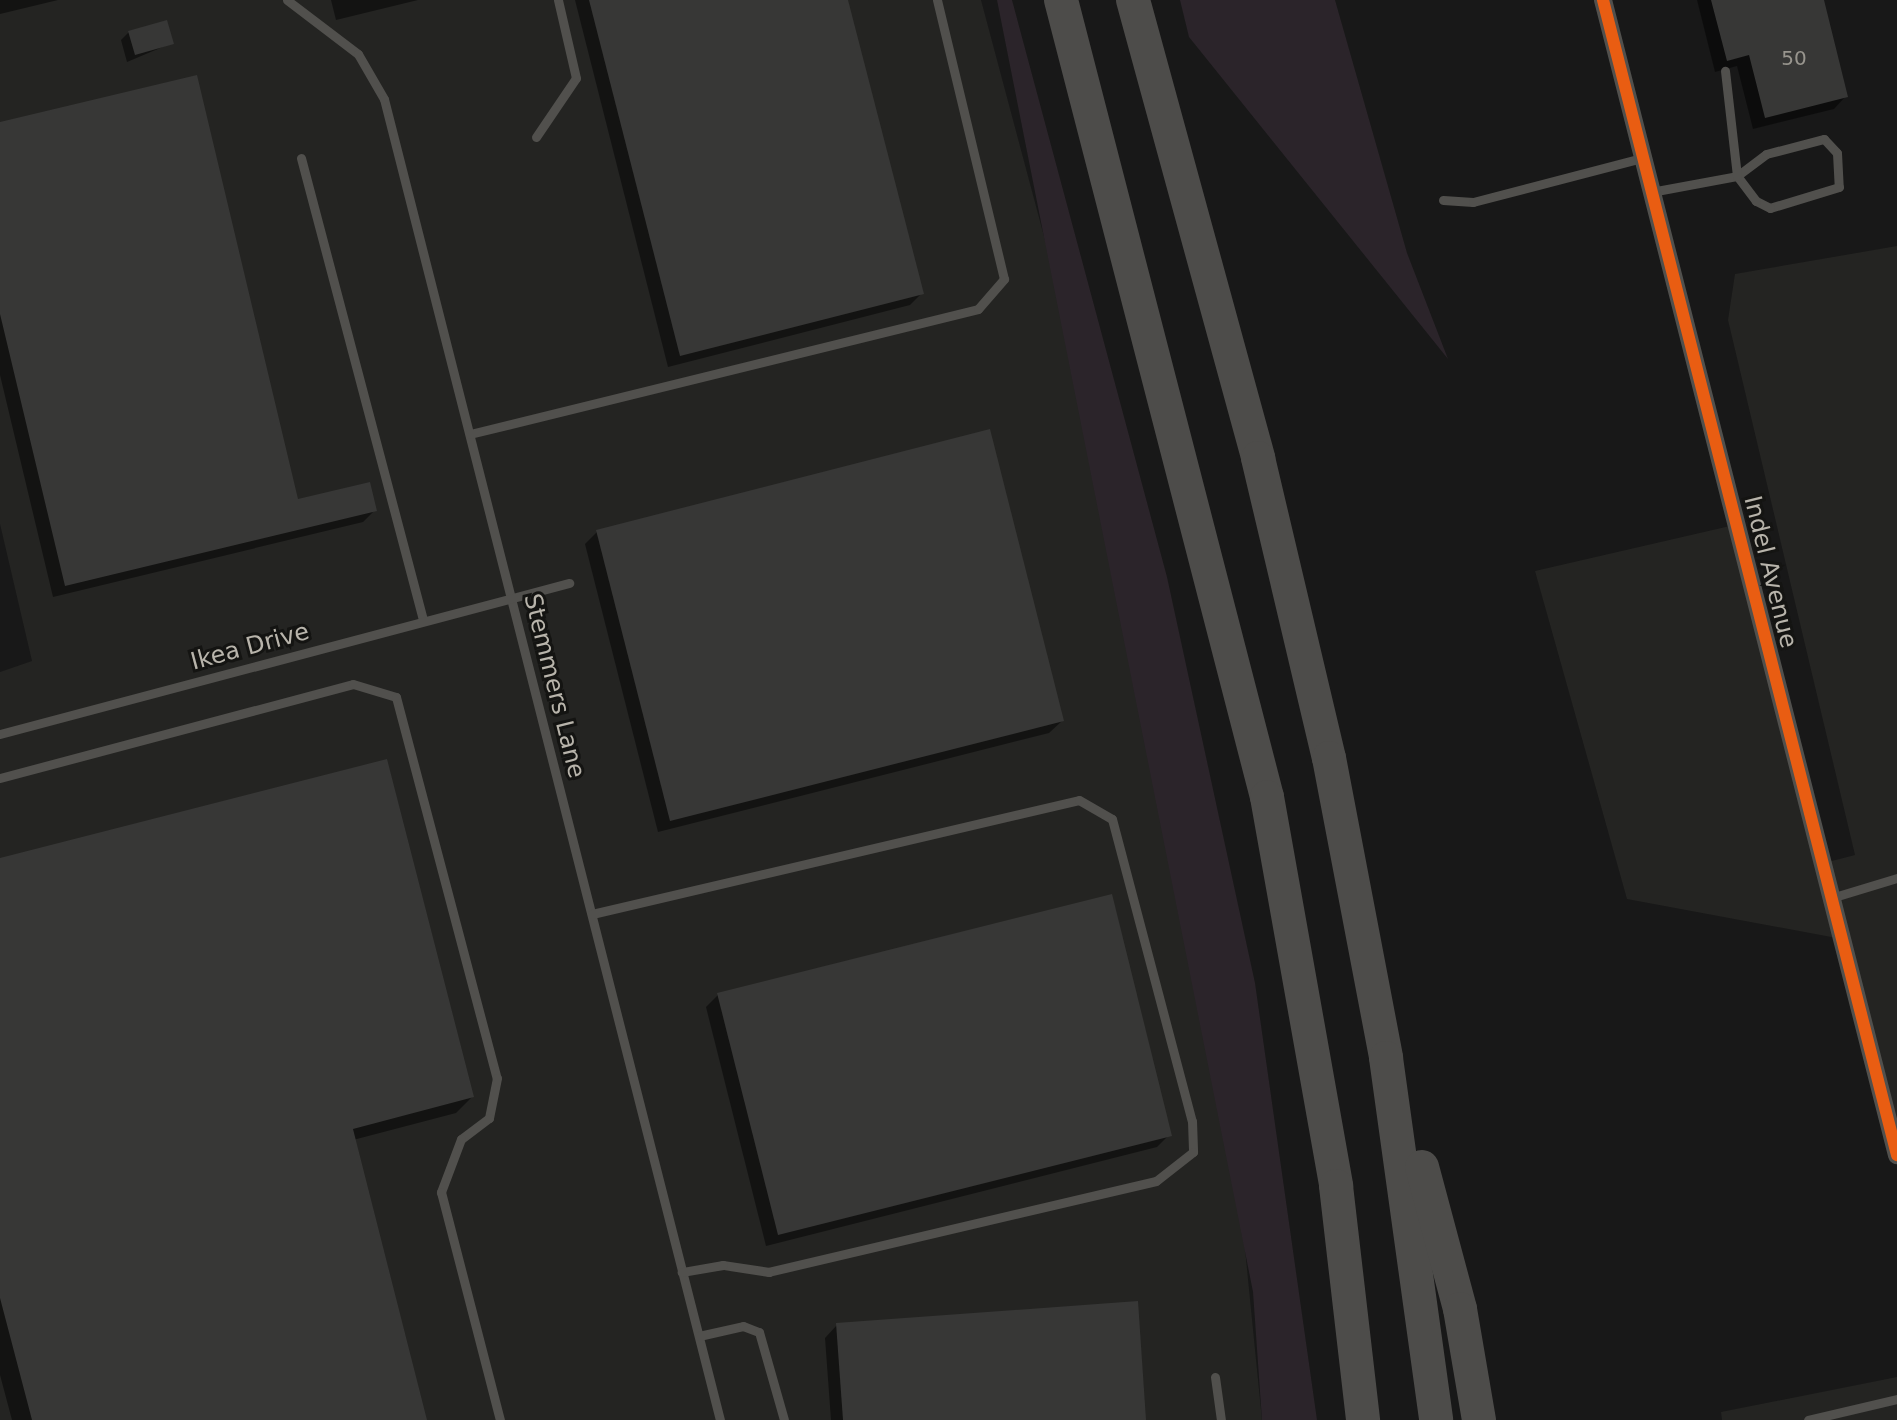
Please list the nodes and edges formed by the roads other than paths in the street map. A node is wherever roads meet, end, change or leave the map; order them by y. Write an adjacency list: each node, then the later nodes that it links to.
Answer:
1 (287, 0): 14 (lane, Stemmers Lane)
2 (558, 0): 8 (lane)
3 (937, 0): 14 (lane)
4 (1061, 0): 33 (highway)
5 (1133, 0): 23 (highway)
6 (1603, 0): 10 (street, Indel Avenue)
7 (1725, 71): 11 (lane)
8 (536, 137)
9 (301, 158): 17 (lane)
10 (1642, 158): 12 (street, Indel Avenue); 13 (lane)
11 (1737, 176): 11 (lane); 12 (lane)
12 (1651, 192): 21 (street, Indel Avenue)
13 (1443, 200)
14 (470, 434): 16 (lane, Stemmers Lane)
15 (569, 583): 16 (lane, Ikea Drive)
16 (511, 598): 17 (lane, Ikea Drive); 22 (lane, Stemmers Lane)
17 (423, 621): 18 (lane, Ikea Drive)
18 (0, 734)
19 (0, 778): 29 (lane)
20 (1897, 878): 21 (lane)
21 (1831, 898): 24 (street, Indel Avenue)
22 (592, 914): 25 (lane, Stemmers Lane); 25 (lane)
23 (1374, 984): 34 (highway); 35 (highway)
24 (1897, 1155)
25 (682, 1272): 26 (lane, Stemmers Lane)
26 (699, 1336): 30 (lane, Stemmers Lane); 31 (lane)
27 (1215, 1377): 32 (lane)
28 (1897, 1399): 36 (lane)
29 (500, 1420)
30 (720, 1420)
31 (784, 1420)
32 (1221, 1420)
33 (1363, 1420)
34 (1436, 1420)
35 (1479, 1420)
36 (1808, 1420)

